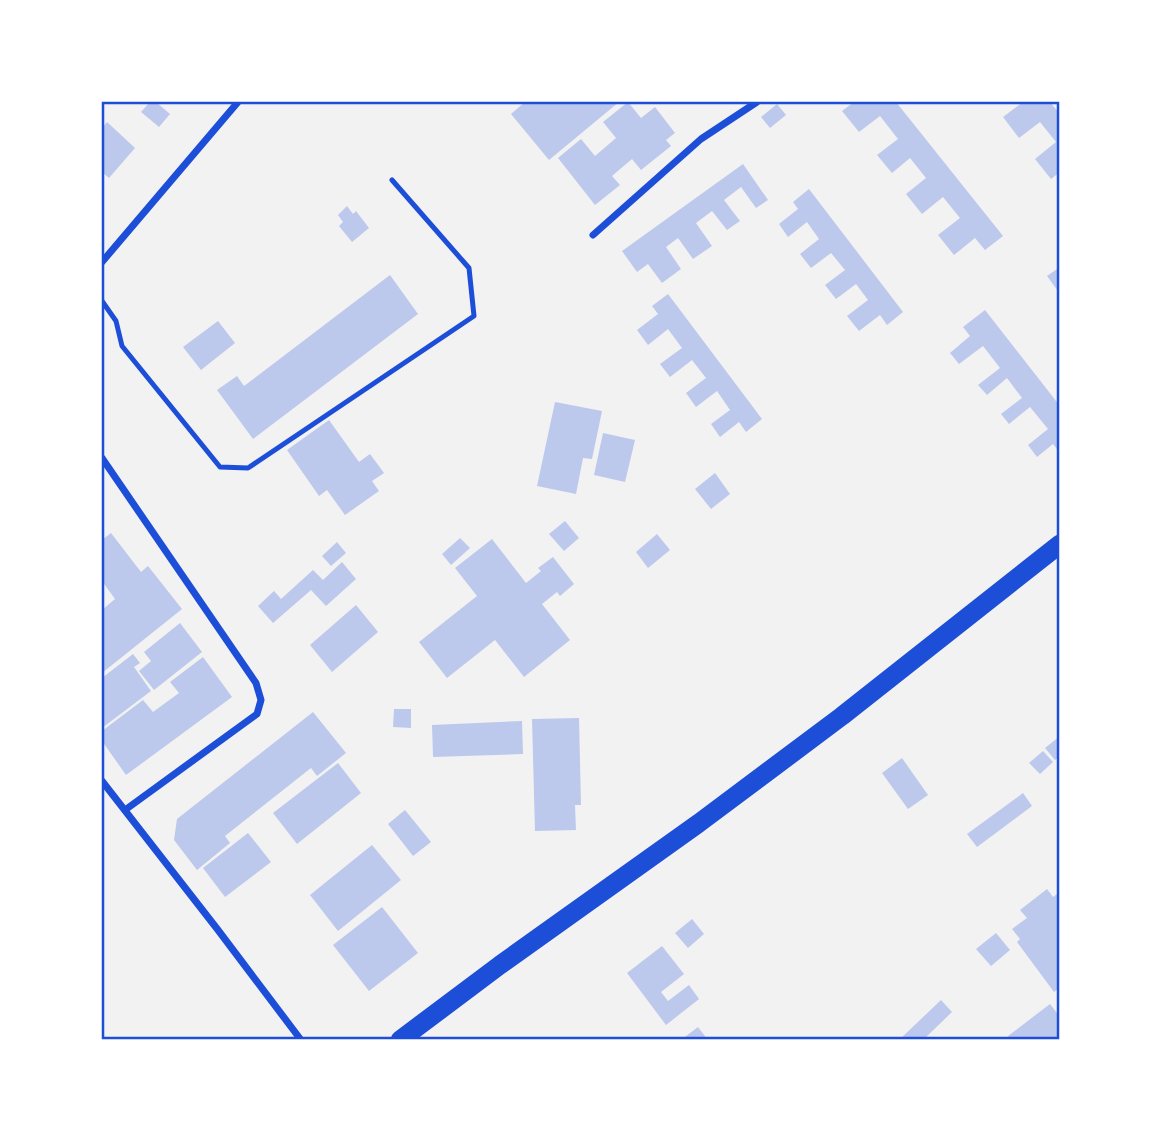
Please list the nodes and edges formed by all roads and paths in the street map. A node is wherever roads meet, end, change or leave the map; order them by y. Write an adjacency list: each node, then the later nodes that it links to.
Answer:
1 (237, 102): 5 (street)
2 (757, 102): 4 (street)
3 (392, 180): 6 (lane)
4 (593, 236)
5 (102, 262)
6 (102, 302)
7 (102, 458): 10 (street)
8 (1059, 544): 12 (highway)
9 (102, 781): 10 (street)
10 (125, 810): 11 (street)
11 (301, 1040)
12 (400, 1040)

